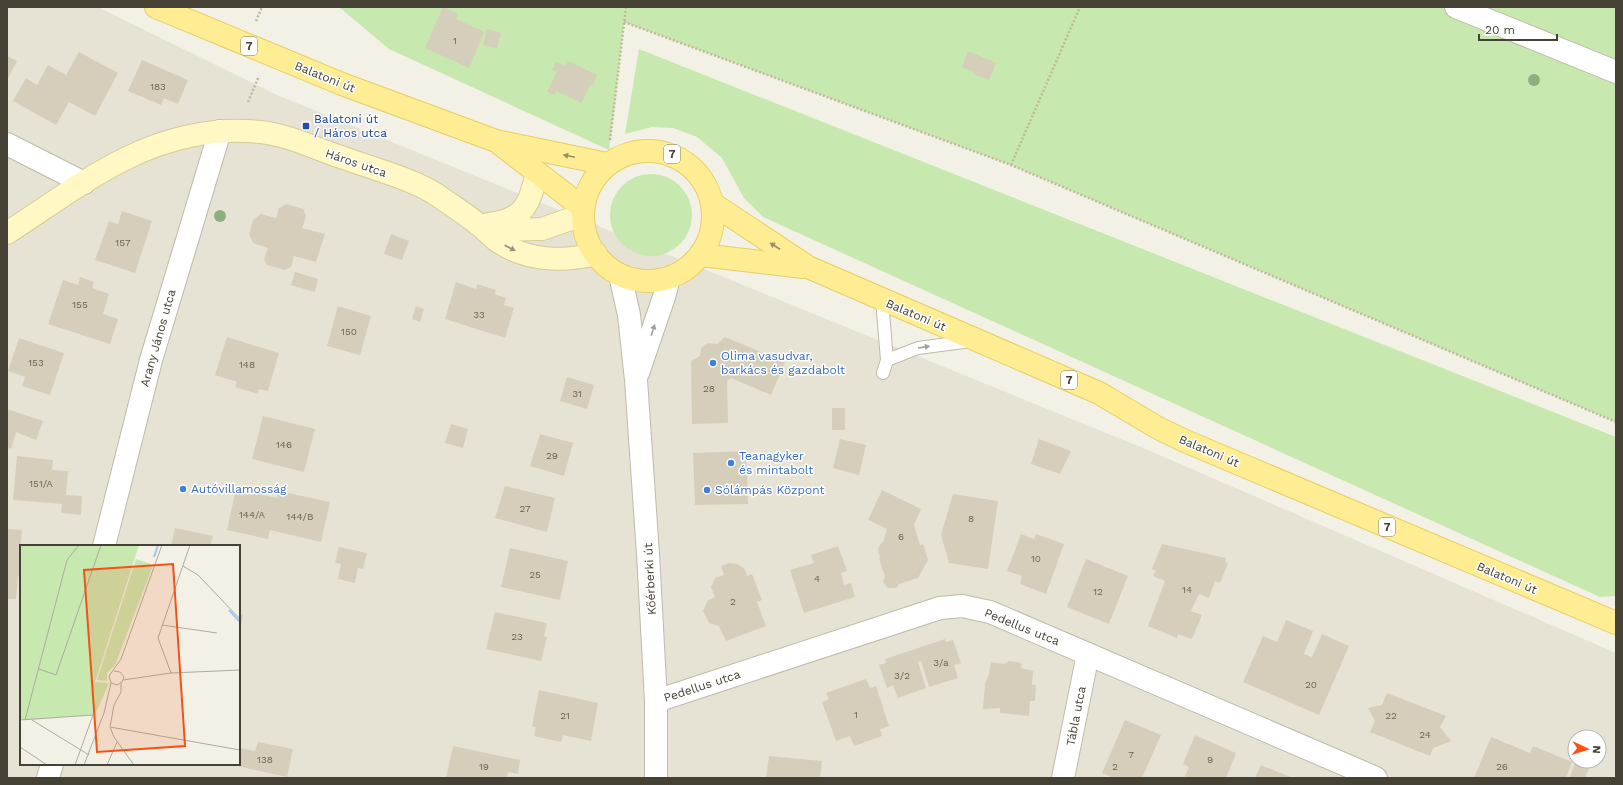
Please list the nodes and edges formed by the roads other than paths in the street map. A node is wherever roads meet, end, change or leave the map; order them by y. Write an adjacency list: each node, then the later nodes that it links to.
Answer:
1 (156, 7): 5 (main road, Balatoni út / 7)
2 (1456, 7): 3 (street)
3 (1616, 72)
4 (220, 131): 9 (street, Háros utca); 12 (street, Háros utca); 24 (street, Arany János utca)
5 (496, 141): 7 (main road, Balatoni út / 7, one-way to 5); 8 (main road, Balatoni út / 7)
6 (7, 144): 9 (street)
7 (608, 164): 10 (main road, 7); 11 (main road, 7)
8 (537, 173): 11 (main road, Balatoni út / 7); 12 (street)
9 (84, 183): 13 (street, Háros utca)
10 (713, 204): 15 (main road, 7); 16 (main road, Balatoni út / 7, one-way to 10)
11 (582, 211): 12 (street, Háros utca); 14 (main road, 7)
12 (479, 225): 14 (street, Háros utca, one-way to 14)
13 (7, 232)
14 (596, 254): 17 (main road, 7)
15 (701, 255): 16 (main road, Balatoni út / 7); 18 (main road, 7)
16 (808, 267): 19 (main road, Balatoni út / 7)
17 (620, 275): 18 (main road, 7); 23 (street, Kőérberki út)
18 (669, 278): 23 (street, Kőérberki út, one-way to 18)
19 (882, 300): 20 (main road, Balatoni út / 7); 21 (lane)
20 (975, 340): 21 (lane, one-way to 20); 25 (main road, Balatoni út / 7)
21 (887, 360): 22 (lane)
22 (883, 372)
23 (636, 380): 27 (street, Kőérberki út)
24 (104, 545)
25 (1616, 624)
26 (1088, 654): 27 (street, Pedellus utca); 31 (street, Tábla utca); 32 (street, Pedellus utca)
27 (656, 701): 30 (street, Kőérberki út)
28 (52, 765): 29 (street)
29 (48, 778)
30 (656, 778)
31 (1064, 778)
32 (1376, 778)

